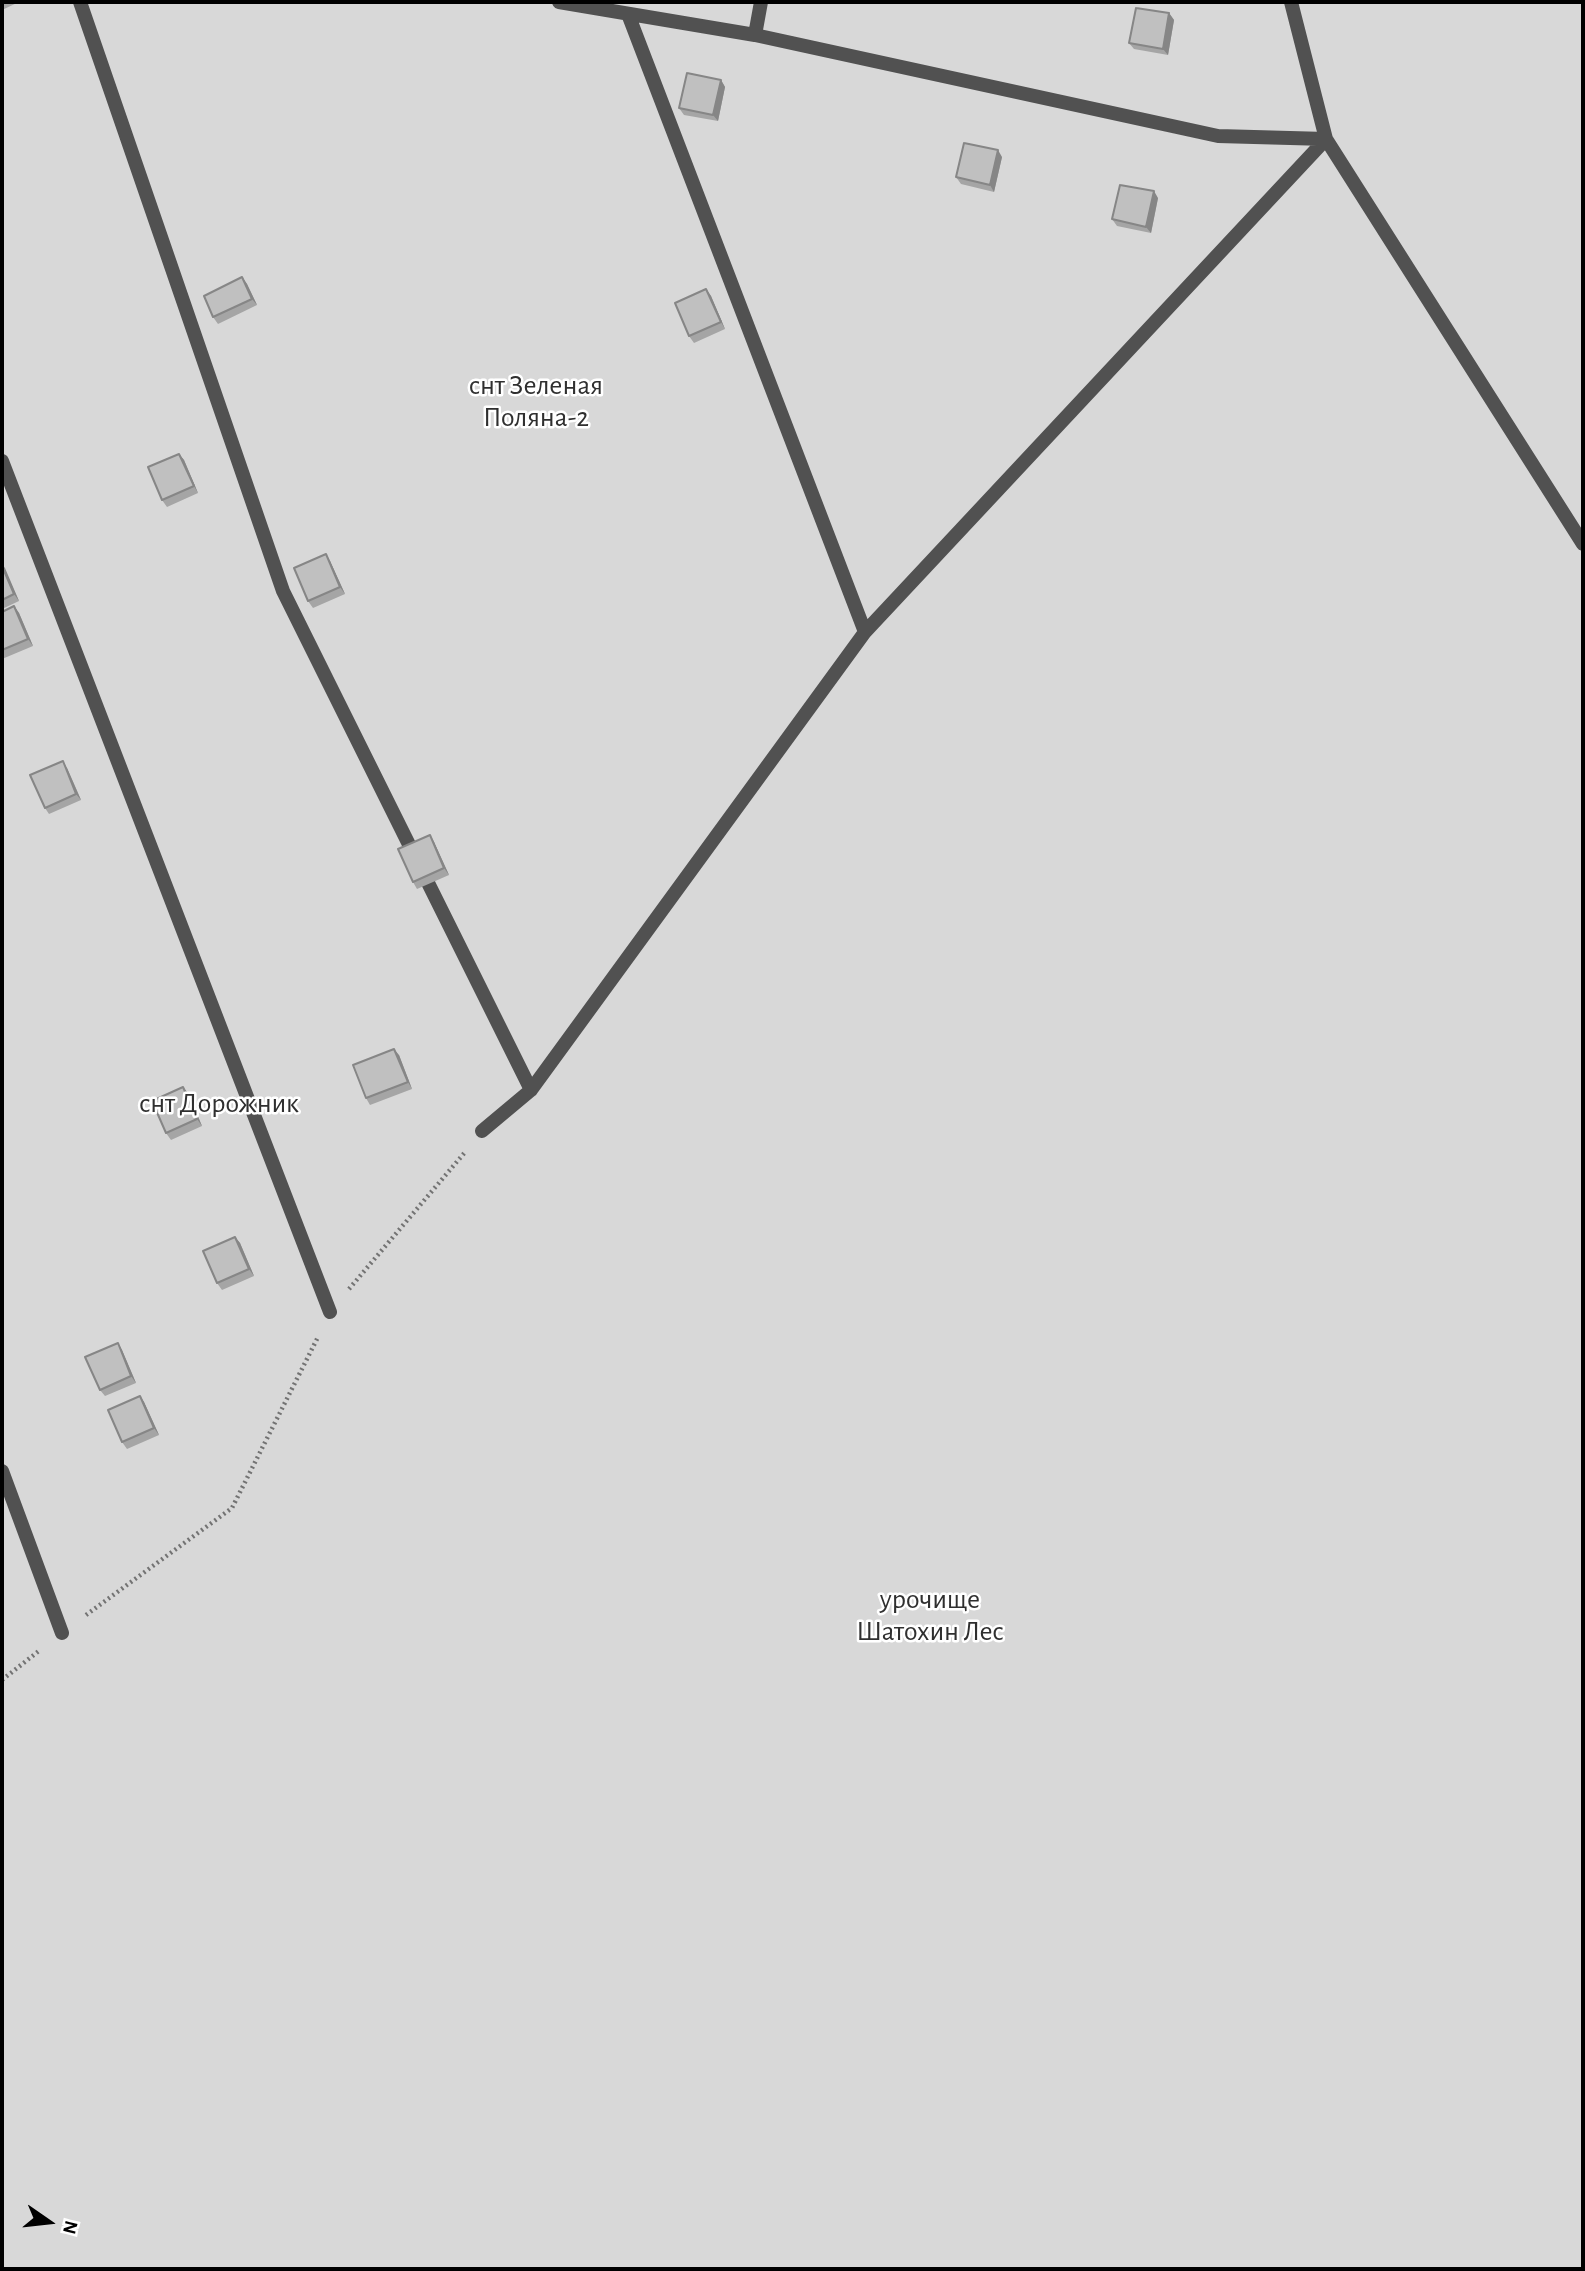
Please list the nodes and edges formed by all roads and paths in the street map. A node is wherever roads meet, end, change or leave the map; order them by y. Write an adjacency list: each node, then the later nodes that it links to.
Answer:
1 (80, 2): 11 (street)
2 (559, 2): 5 (street)
3 (761, 2): 6 (street)
4 (1291, 2): 7 (street)
5 (628, 13): 6 (street); 10 (street)
6 (755, 35): 7 (street)
7 (1326, 139): 9 (street); 10 (street)
8 (2, 461): 13 (street)
9 (1583, 544)
10 (865, 632): 11 (street)
11 (531, 1090): 12 (street)
12 (482, 1131): 13 (path)
13 (330, 1312): 15 (path)
14 (2, 1471): 15 (street)
15 (62, 1633): 16 (path)
16 (2, 1680)

